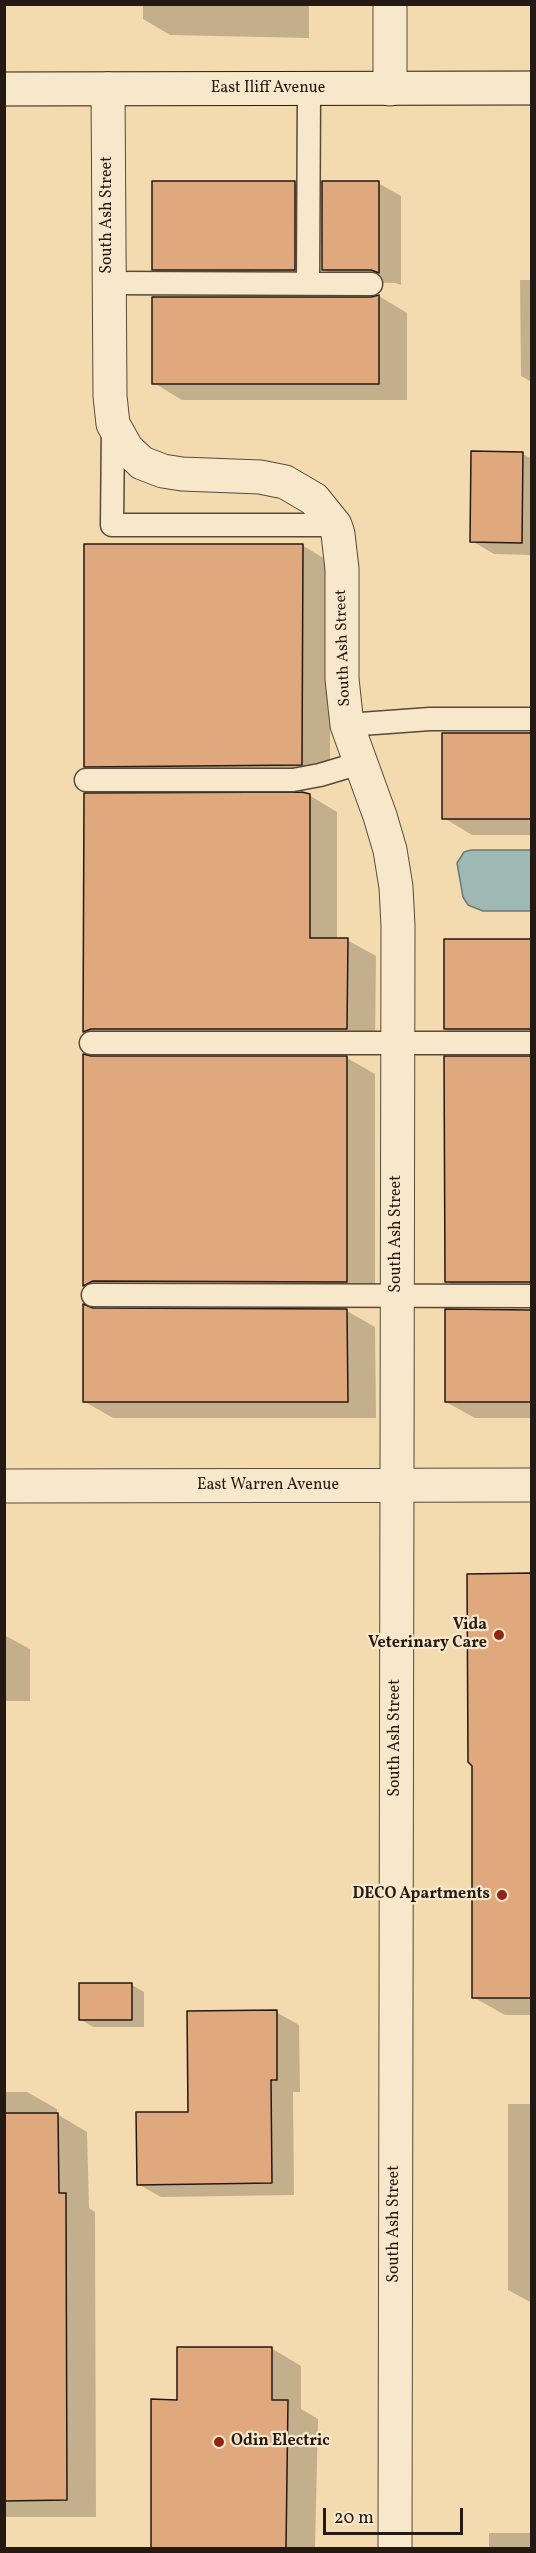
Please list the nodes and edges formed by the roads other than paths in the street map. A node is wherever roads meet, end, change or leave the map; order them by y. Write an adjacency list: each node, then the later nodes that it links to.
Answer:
1 (390, 4): 6 (street)
2 (531, 88): 6 (street, East Iliff Avenue)
3 (4, 89): 4 (street, East Iliff Avenue)
4 (108, 89): 5 (street, East Iliff Avenue); 7 (street, South Ash Street)
5 (309, 89): 6 (street, East Iliff Avenue); 8 (lane)
6 (390, 89)
7 (109, 283): 8 (lane); 10 (street, South Ash Street)
8 (309, 284): 9 (lane)
9 (371, 284)
10 (113, 424): 11 (street, South Ash Street); 11 (lane)
11 (335, 525): 13 (street, South Ash Street)
12 (531, 719): 13 (lane)
13 (347, 725): 14 (street, South Ash Street)
14 (360, 763): 15 (lane); 17 (street, South Ash Street)
15 (86, 780)
16 (92, 1043): 17 (lane)
17 (397, 1043): 18 (lane); 20 (street, South Ash Street)
18 (531, 1043)
19 (93, 1295): 20 (lane)
20 (397, 1296): 21 (lane); 24 (street, South Ash Street)
21 (531, 1296)
22 (531, 1485): 24 (street, East Warren Avenue)
23 (4, 1486): 24 (street, East Warren Avenue)
24 (396, 1486): 25 (street, South Ash Street)
25 (395, 2548)

